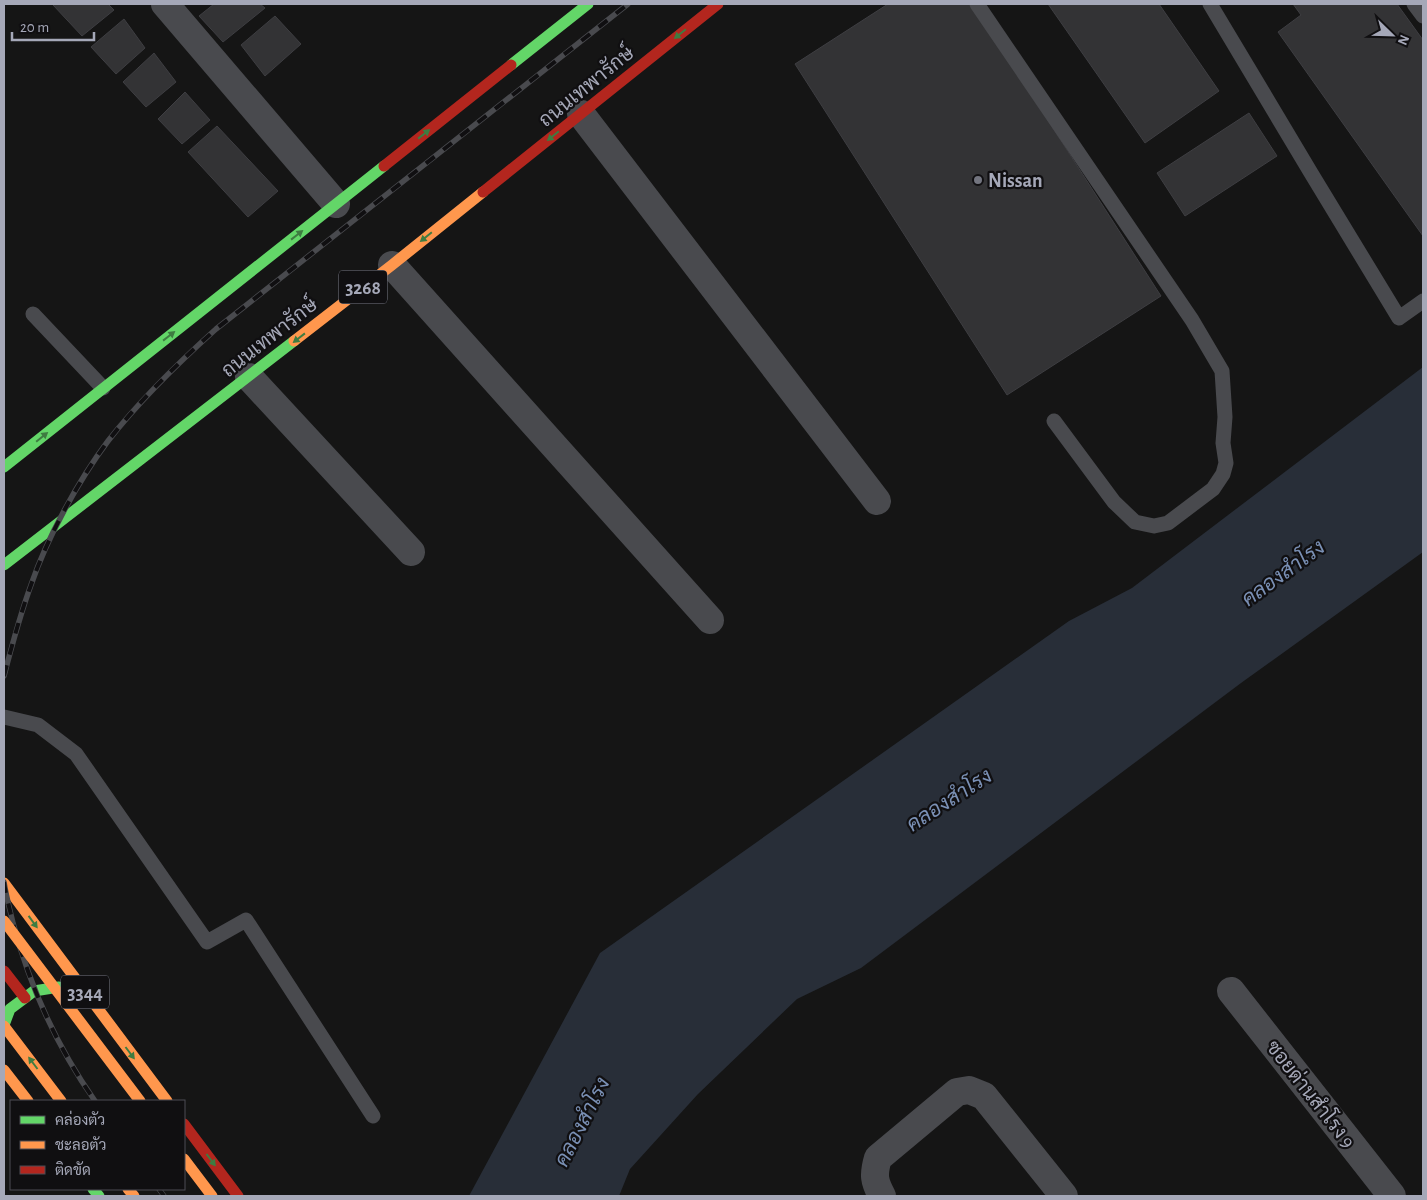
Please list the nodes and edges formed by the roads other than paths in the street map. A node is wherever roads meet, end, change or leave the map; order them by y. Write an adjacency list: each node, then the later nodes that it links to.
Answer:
1 (165, 4): 9 (street)
2 (588, 4): 9 (main road, one-way to 2)
3 (718, 4): 8 (main road, ถนนเทพารักษ์ / 3268, one-way to 8)
4 (977, 4): 15 (lane)
5 (1210, 4): 11 (lane)
6 (1414, 4): 7 (lane)
7 (1423, 16)
8 (580, 114): 10 (main road, ถนนเทพารักษ์ / 3268, one-way to 10); 17 (street)
9 (336, 204): 14 (main road, one-way to 9)
10 (392, 265): 13 (main road, ถนนเทพารักษ์ / 3268, one-way to 13); 20 (street)
11 (1423, 301)
12 (33, 314): 14 (lane)
13 (249, 377): 18 (street); 19 (main road, ถนนเทพารักษ์ / 3268)
14 (103, 388): 16 (main road, one-way to 14)
15 (1054, 421)
16 (4, 467)
17 (877, 501)
18 (411, 552)
19 (4, 565)
20 (710, 620)
21 (4, 716): 36 (lane)
22 (4, 883): 27 (main road, 3344, one-way to 27)
23 (4, 922): 34 (main road, 3344, bridge)
24 (4, 971): 26 (main road)
25 (1231, 991): 43 (street, ซอยด่านสำโรง 9)
26 (25, 998): 27 (main road); 28 (main road)
27 (100, 1014): 35 (main road, 3344, one-way to 35)
28 (4, 1025): 33 (main road, one-way to 28)
29 (4, 1055): 31 (main road)
30 (4, 1070): 31 (main road)
31 (12, 1080): 32 (main road)
32 (27, 1100)
33 (61, 1100)
34 (139, 1100)
35 (166, 1100)
36 (373, 1116)
37 (185, 1125): 40 (main road, one-way to 40)
38 (185, 1160): 39 (main road)
39 (212, 1196)
40 (238, 1196)
41 (882, 1196): 42 (street)
42 (1064, 1196)
43 (1392, 1196)

